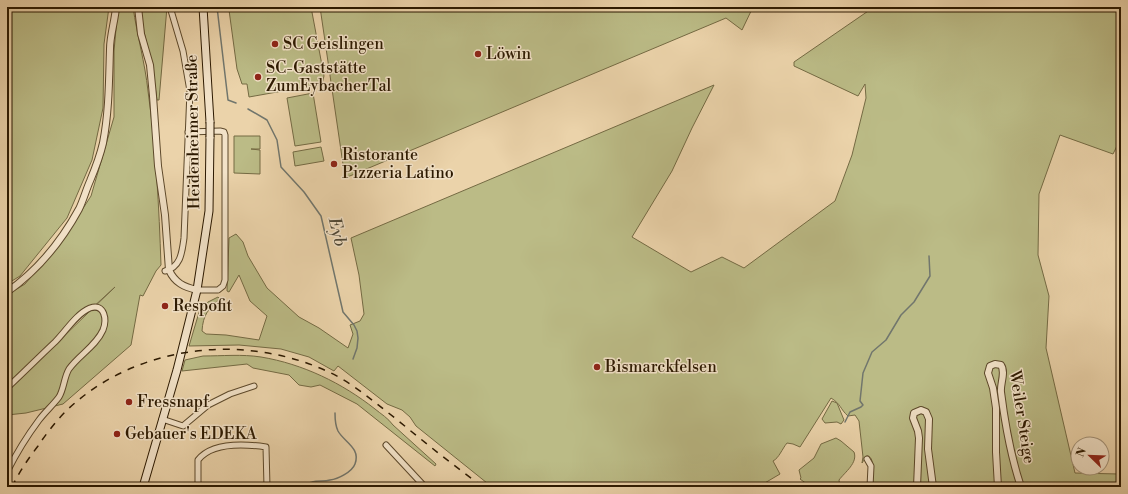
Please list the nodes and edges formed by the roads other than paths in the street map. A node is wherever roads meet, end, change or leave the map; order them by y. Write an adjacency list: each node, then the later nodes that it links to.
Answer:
1 (116, 7): 8 (street)
2 (138, 7): 6 (street)
3 (170, 7): 5 (street, Heidenheimer Straße)
4 (203, 7): 7 (main road, Heidenheimer Straße, bridge)
5 (188, 132): 6 (street, Heidenheimer Straße); 7 (street)
6 (167, 270): 7 (street)
7 (197, 290): 11 (main road, Heidenheimer Straße)
8 (7, 292)
9 (254, 386): 11 (street)
10 (7, 388): 14 (street)
11 (162, 419): 15 (main road, Heidenheimer Straße)
12 (386, 445): 18 (street)
13 (867, 459): 19 (street)
14 (7, 472)
15 (143, 487)
16 (198, 487): 17 (street)
17 (267, 487)
18 (425, 487)
19 (870, 487)
20 (917, 487): 21 (street)
21 (933, 487)
22 (998, 487): 23 (street, Weiler Steige)
23 (1021, 487)

